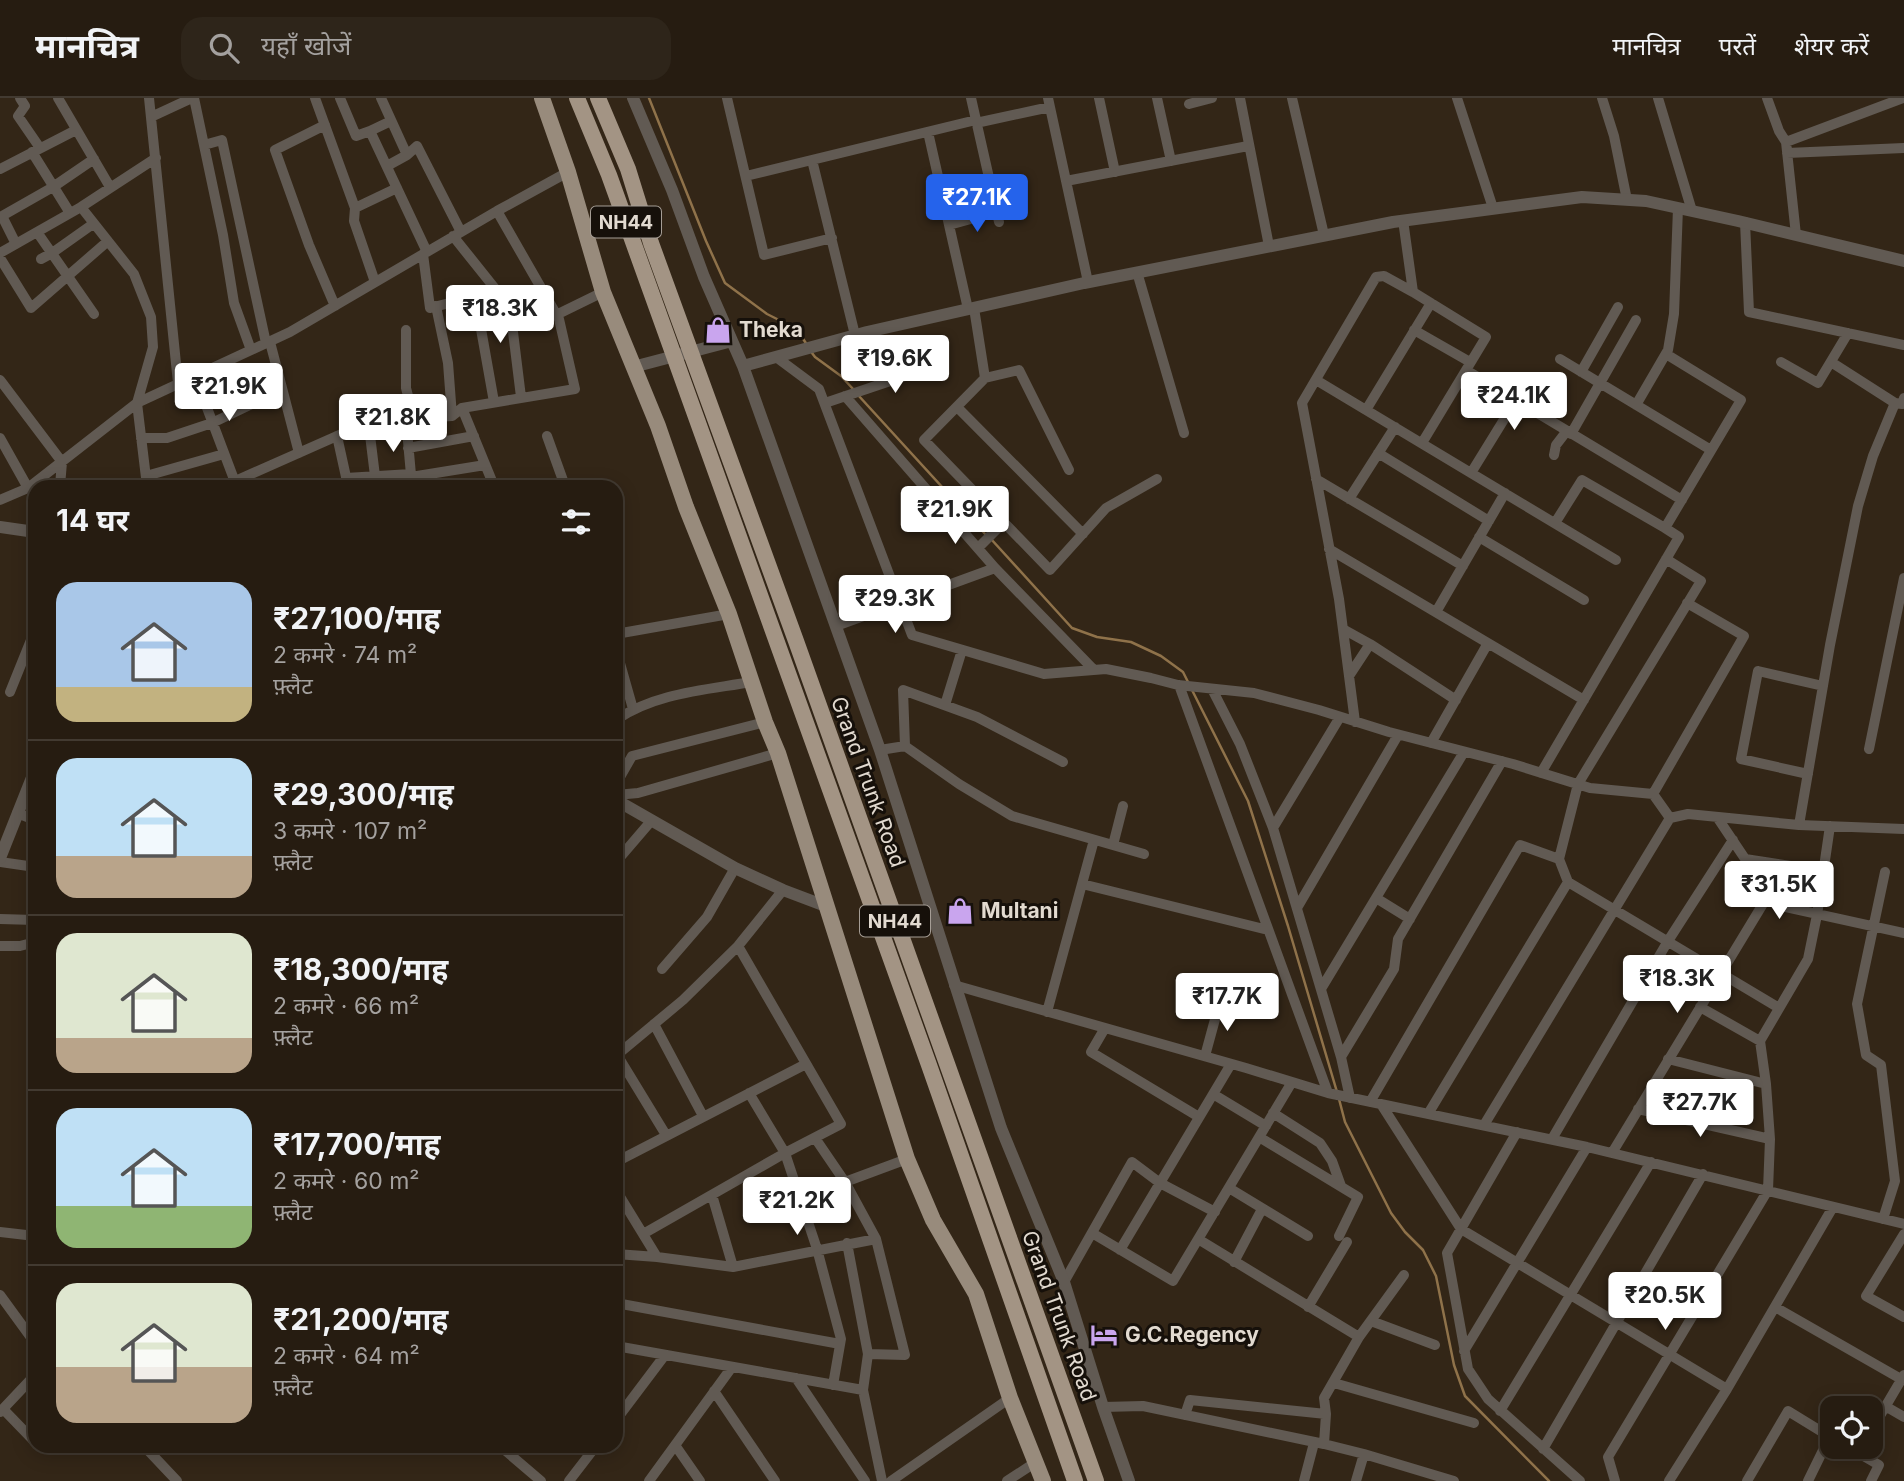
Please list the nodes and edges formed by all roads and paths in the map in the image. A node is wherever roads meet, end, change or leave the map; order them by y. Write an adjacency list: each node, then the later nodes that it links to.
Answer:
1 (20, 98): 37 (street)
2 (58, 98): 30 (street)
3 (149, 98): 26 (street)
4 (193, 98): 26 (street); 33 (street)
5 (315, 98): 29 (street)
6 (340, 98): 31 (street)
7 (380, 98): 27 (street)
8 (542, 98): 45 (main road)
9 (577, 98): 101 (highway, Grand Trunk Road / NH44)
10 (598, 98): 101 (highway, Grand Trunk Road / NH44)
11 (633, 98): 97 (street)
12 (727, 98): 47 (street)
13 (971, 98): 28 (street)
14 (1099, 98): 46 (street)
15 (1157, 98): 42 (street)
16 (1212, 98): 25 (street)
17 (1240, 98): 34 (street)
18 (1292, 98): 66 (street)
19 (1457, 98): 55 (street)
20 (1602, 98): 52 (street)
21 (1658, 98): 58 (street)
22 (1767, 98): 35 (street)
23 (1903, 98): 35 (street)
24 (1049, 102): 28 (street); 48 (street)
25 (1189, 104)
26 (151, 117): 39 (street)
27 (391, 121): 31 (street); 38 (street)
28 (976, 122): 32 (street); 63 (street)
29 (325, 125): 54 (street); 86 (street)
30 (76, 130): 37 (street); 40 (street)
31 (370, 131): 43 (street)
32 (928, 132): 41 (street); 63 (street)
33 (204, 145): 98 (street); 100 (street)
34 (1248, 146): 42 (street); 71 (street)
35 (1786, 148): 36 (street); 67 (street)
36 (1904, 148)
37 (36, 150): 44 (street); 49 (street)
38 (407, 155): 43 (street); 65 (street)
39 (156, 158): 50 (street); 117 (street)
40 (94, 159): 49 (street); 50 (street)
41 (813, 160): 47 (street); 68 (street)
42 (1171, 161): 46 (street)
43 (387, 166): 51 (street)
44 (0, 169)
45 (568, 172): 57 (street); 82 (main road)
46 (1115, 172): 48 (street)
47 (746, 176): 68 (street)
48 (1066, 181): 80 (street)
49 (53, 187): 59 (street); 70 (street)
50 (110, 187): 53 (street)
51 (397, 188): 54 (street); 73 (street)
52 (1627, 200): 55 (street); 56 (street)
53 (81, 207): 59 (street); 62 (street)
54 (355, 208): 79 (street)
55 (1493, 208): 60 (street)
56 (1678, 208): 58 (street); 102 (street)
57 (497, 211): 65 (street); 91 (street)
58 (1692, 211): 61 (street)
59 (70, 213): 64 (street)
60 (1403, 220): 66 (street); 83 (street)
61 (1745, 222): 67 (street); 95 (street)
62 (93, 223): 69 (street); 72 (street)
63 (949, 225): 89 (street)
64 (37, 232): 70 (street); 72 (street)
65 (457, 234): 73 (street); 81 (street)
66 (1324, 235): 71 (street)
67 (1796, 235): 76 (street)
68 (832, 238): 96 (street)
69 (108, 241): 78 (street); 128 (street)
70 (16, 244): 74 (street)
71 (1269, 246): 77 (street)
72 (52, 253): 75 (street); 78 (street)
73 (425, 253): 79 (street); 87 (street)
74 (0, 256): 78 (street)
75 (41, 259)
76 (1904, 261)
77 (1138, 272): 80 (street); 138 (street)
78 (68, 276): 90 (street)
79 (375, 282): 86 (street)
80 (1088, 282): 89 (street)
81 (496, 291): 84 (street); 123 (street)
82 (603, 292): 91 (street); 109 (main road)
83 (1413, 292): 85 (street); 116 (street)
84 (469, 299): 87 (street); 126 (street)
85 (1430, 303): 94 (street); 108 (street)
86 (335, 306): 98 (street)
87 (436, 306): 133 (street)
88 (1618, 307): 111 (street)
89 (971, 309): 96 (street); 114 (street)
90 (93, 314)
91 (556, 314): 123 (street)
92 (1636, 320): 118 (street)
93 (406, 330): 134 (street)
94 (1414, 330): 108 (street); 132 (street)
95 (1848, 333): 99 (street); 106 (street)
96 (855, 335): 103 (street)
97 (732, 341): 107 (street); 109 (street)
98 (268, 342): 100 (street); 110 (street)
99 (1904, 345)
100 (251, 350): 113 (street)
101 (682, 354): 412 (highway, Grand Trunk Road / NH44); 413 (highway, Grand Trunk Road / NH44)
102 (1666, 354): 129 (street); 147 (street)
103 (776, 357): 107 (street); 127 (street)
104 (1559, 359): 111 (street)
105 (1781, 362): 106 (street)
106 (1830, 362): 125 (street)
107 (744, 366): 194 (street)
108 (1468, 366): 124 (street); 145 (street)
109 (633, 367): 193 (main road)
110 (277, 370): 121 (street); 122 (street)
111 (1581, 372): 118 (street)
112 (914, 373): 120 (street)
113 (195, 376): 117 (street); 121 (street)
114 (985, 378): 130 (street); 154 (street)
115 (0, 380): 119 (street)
116 (1316, 380): 132 (street); 159 (street)
117 (178, 383): 128 (street)
118 (1601, 384): 129 (street); 139 (street)
119 (4, 393): 152 (street)
120 (847, 395): 127 (street); 182 (street)
121 (203, 397): 135 (street)
122 (284, 397): 135 (street); 148 (street)
123 (522, 397): 126 (street)
124 (1516, 400): 139 (street); 155 (street)
125 (1899, 400): 206 (street)
126 (494, 401): 131 (street)
127 (825, 402): 190 (street)
128 (137, 403): 144 (street); 152 (street)
129 (1636, 405): 147 (street)
130 (957, 407): 175 (street); 180 (street)
131 (462, 408): 133 (street); 141 (street)
132 (1366, 410): 137 (street)
133 (452, 416): 134 (street)
134 (410, 419): 136 (street); 146 (street)
135 (212, 422): 144 (street); 150 (street)
136 (369, 427): 140 (street); 156 (street)
137 (1395, 427): 145 (street); 149 (street)
138 (1184, 433)
139 (1569, 433): 151 (street); 173 (street)
140 (337, 436): 148 (street); 166 (street)
141 (474, 436): 146 (street); 153 (street)
142 (547, 436): 168 (street)
143 (0, 438): 169 (street)
144 (141, 438): 162 (street)
145 (1422, 443): 155 (street)
146 (408, 448): 157 (street)
147 (1711, 450): 173 (street)
148 (299, 453): 165 (street)
149 (1378, 453): 171 (street); 174 (street)
150 (224, 454): 163 (street); 164 (street)
151 (1554, 455)
152 (62, 461): 160 (street); 161 (street)
153 (485, 465): 157 (street); 167 (street)
154 (1069, 470)
155 (1471, 473): 170 (street)
156 (380, 479): 157 (street)
157 (411, 479)
158 (1157, 479): 180 (street)
159 (1316, 479): 171 (street); 183 (street)
160 (38, 480)
161 (60, 480)
162 (147, 480)
163 (150, 480)
164 (234, 480)
165 (239, 480)
166 (347, 480)
167 (491, 480)
168 (563, 480)
169 (28, 488): 172 (street)
170 (1505, 493): 174 (street); 176 (street)
171 (1349, 499): 186 (street)
172 (0, 500)
173 (1682, 500): 178 (street)
174 (1489, 521): 181 (street)
175 (1004, 522): 180 (street); 182 (street)
176 (1555, 523): 178 (street); 185 (street)
177 (0, 527): 179 (street)
178 (1665, 528): 184 (street)
179 (28, 531)
180 (1083, 534)
181 (1479, 537): 186 (street); 189 (street)
182 (980, 546): 187 (street)
183 (1329, 549): 192 (street); 195 (street)
184 (1666, 559): 191 (street); 210 (street)
185 (1616, 560)
186 (1463, 566): 192 (street)
187 (995, 568): 190 (street); 201 (street)
188 (1904, 578): 220 (street)
189 (1584, 600)
190 (900, 603): 194 (street); 200 (street)
191 (1687, 603): 229 (street); 231 (street)
192 (1436, 612): 197 (street)
193 (729, 614): 196 (street); 204 (main road)
194 (836, 626): 221 (street)
195 (1343, 629): 198 (street); 202 (street)
196 (623, 633)
197 (1488, 643): 209 (street); 210 (street)
198 (1370, 644): 202 (street); 209 (street)
199 (28, 647): 208 (street)
200 (962, 650): 201 (street); 211 (street)
201 (1094, 670): 205 (street)
202 (1349, 676): 216 (street)
203 (623, 678): 212 (street)
204 (751, 682): 212 (street); 215 (main road)
205 (1181, 685): 207 (street); 297 (street)
206 (1823, 686): 228 (street); 228 (street)
207 (1212, 689): 214 (street); 242 (street)
208 (10, 692)
209 (1455, 700): 218 (street)
210 (1584, 700): 227 (street)
211 (945, 705): 219 (street); 225 (street)
212 (633, 709): 213 (street)
213 (623, 715)
214 (1340, 717): 216 (street); 242 (street)
215 (765, 722): 223 (main road); 226 (street)
216 (1355, 722): 217 (street)
217 (1398, 735): 218 (street); 262 (street)
218 (1431, 743): 222 (street)
219 (905, 746): 221 (street); 244 (street)
220 (1870, 749)
221 (880, 750): 277 (street)
222 (1464, 752): 224 (street); 260 (street)
223 (778, 754): 232 (street); 261 (main road)
224 (1502, 761): 227 (street); 266 (street)
225 (1063, 762)
226 (623, 771)
227 (1541, 773): 229 (street)
228 (1808, 774): 240 (street)
229 (1578, 784): 231 (street); 249 (street)
230 (28, 790): 235 (street)
231 (1653, 794): 238 (street)
232 (623, 796)
233 (623, 802): 239 (street)
234 (1123, 806): 246 (street)
235 (18, 813): 236 (street); 251 (street)
236 (28, 817)
237 (1717, 817): 238 (street); 240 (street); 245 (street)
238 (1670, 818): 263 (street)
239 (652, 820): 247 (street); 253 (street)
240 (1799, 825): 241 (street)
241 (1830, 826): 243 (street); 254 (street)
242 (1273, 828): 262 (street)
243 (1904, 829)
244 (1094, 840): 246 (street); 257 (street)
245 (1733, 840): 250 (street); 271 (street)
246 (1113, 845): 248 (street)
247 (623, 854)
248 (1144, 854)
249 (1559, 859): 256 (street); 299 (street)
250 (1745, 859): 254 (street); 259 (street)
251 (0, 860): 252 (street)
252 (28, 863)
253 (735, 869): 258 (street); 275 (street)
254 (1824, 871): 264 (street)
255 (1885, 872): 268 (street)
256 (1568, 882): 263 (street); 303 (street)
257 (1082, 884): 269 (street); 282 (street)
258 (783, 890): 261 (street); 274 (street)
259 (1769, 894): 264 (street); 276 (street)
260 (1376, 898): 266 (street); 278 (street)
261 (828, 907): 318 (main road)
262 (1297, 908): 278 (street)
263 (1615, 910): 271 (street); 306 (street)
264 (1817, 915): 268 (street); 281 (street)
265 (0, 919): 267 (street)
266 (1410, 919): 288 (street)
267 (28, 920)
268 (1873, 926): 270 (street); 331 (street)
269 (1264, 929)
270 (1904, 933)
271 (1668, 942): 276 (street); 312 (street)
272 (28, 944): 273 (street)
273 (0, 946)
274 (738, 946): 283 (street); 291 (street)
275 (662, 969)
276 (1721, 973): 280 (street); 281 (street)
277 (954, 985): 282 (street); 351 (street)
278 (1321, 989): 288 (street)
279 (1220, 1001): 287 (street)
280 (1700, 1007): 285 (street); 289 (street)
281 (1779, 1007): 285 (street)
282 (1047, 1012): 284 (street)
283 (654, 1024): 286 (street); 304 (street)
284 (1105, 1028): 287 (street); 305 (street)
285 (1760, 1041): 294 (street)
286 (623, 1049)
287 (1205, 1056): 292 (street)
288 (1341, 1057): 298 (street)
289 (1668, 1059): 294 (street); 301 (street)
290 (623, 1064): 309 (street)
291 (806, 1064): 295 (street); 311 (street)
292 (1231, 1064): 293 (street); 296 (street)
293 (1292, 1082): 297 (street); 302 (street)
294 (1766, 1084): 313 (street)
295 (749, 1093): 304 (street); 315 (street)
296 (1213, 1094): 305 (street); 307 (street)
297 (1330, 1094): 298 (street)
298 (1347, 1097): 299 (street)
299 (1370, 1102): 300 (street)
300 (1381, 1104): 303 (street); 333 (street)
301 (1638, 1109): 313 (street); 316 (street)
302 (1273, 1113): 307 (street); 323 (street)
303 (1428, 1114): 306 (street)
304 (703, 1116): 309 (street)
305 (1199, 1117): 322 (street)
306 (1484, 1125): 308 (street)
307 (1266, 1126): 310 (street)
308 (1517, 1132): 312 (street); 333 (street)
309 (666, 1135): 317 (street)
310 (1259, 1137): 323 (street); 324 (street)
311 (815, 1138): 315 (street); 321 (street)
312 (1552, 1139): 314 (street)
313 (1770, 1139): 325 (street)
314 (1587, 1147): 316 (street); 348 (street)
315 (785, 1153): 326 (street); 343 (street)
316 (1612, 1153): 319 (street)
317 (623, 1158)
318 (907, 1159): 321 (street); 378 (main road)
319 (1651, 1162): 320 (street); 353 (street)
320 (1703, 1174): 325 (street); 359 (street)
321 (845, 1182): 340 (street)
322 (1160, 1183): 330 (street); 335 (street); 344 (street)
323 (1341, 1186): 355 (street)
324 (1228, 1188): 329 (street); 330 (street)
325 (1768, 1190): 328 (street); 368 (street)
326 (712, 1195): 336 (street); 349 (street)
327 (623, 1201): 336 (street)
328 (1833, 1207): 331 (street); 356 (street)
329 (1262, 1209): 339 (street); 347 (street)
330 (1215, 1212): 341 (street)
331 (1883, 1219): 332 (street)
332 (1904, 1224)
333 (1461, 1229): 348 (street); 365 (street)
334 (0, 1232): 338 (street)
335 (1092, 1233): 344 (street); 351 (street)
336 (643, 1234): 346 (street)
337 (1904, 1234): 357 (street)
338 (28, 1235)
339 (1308, 1236)
340 (876, 1239): 342 (street); 366 (street)
341 (1198, 1239): 344 (street); 347 (street)
342 (847, 1243): 343 (street); 366 (street)
343 (817, 1249): 349 (street); 362 (street)
344 (1120, 1250)
345 (623, 1254): 346 (street)
346 (657, 1256): 349 (street)
347 (1234, 1262): 355 (street)
348 (1517, 1263): 353 (street); 365 (street)
349 (733, 1267)
350 (1404, 1275): 358 (street)
351 (1064, 1282): 380 (street)
352 (0, 1295): 360 (street)
353 (1570, 1295): 359 (street); 384 (street)
354 (623, 1304): 362 (street)
355 (1308, 1307): 361 (street)
356 (1774, 1307): 370 (street); 375 (street)
357 (1904, 1317)
358 (1371, 1321): 361 (street); 363 (street)
359 (1616, 1323): 368 (street); 393 (street)
360 (28, 1333)
361 (1359, 1337): 373 (street)
362 (840, 1345): 374 (street)
363 (1435, 1345)
364 (623, 1347): 367 (street)
365 (1465, 1351): 384 (street)
366 (868, 1354): 376 (street)
367 (665, 1355): 369 (street); 383 (street)
368 (1669, 1355): 375 (street); 419 (street)
369 (732, 1367): 371 (street); 377 (street)
370 (1903, 1377): 379 (street)
371 (796, 1378): 374 (street); 407 (street)
372 (28, 1382): 381 (street)
373 (1335, 1383): 385 (street); 388 (street)
374 (833, 1385): 376 (street)
375 (1727, 1389): 420 (street)
376 (863, 1390): 408 (street)
377 (714, 1391): 392 (street); 406 (street)
378 (1010, 1398): 400 (main road); 409 (street)
379 (1885, 1406): 382 (street); 387 (street)
380 (1103, 1407): 386 (street); 414 (street)
381 (2, 1410): 390 (street)
382 (1883, 1410)
383 (623, 1411)
384 (1500, 1411): 393 (street)
385 (1326, 1414): 386 (street); 391 (street)
386 (1185, 1415): 391 (street)
387 (1904, 1417)
388 (1474, 1423)
389 (1820, 1430): 421 (street)
390 (28, 1435)
391 (1319, 1443): 397 (street); 415 (street)
392 (675, 1445): 404 (street); 405 (street)
393 (1543, 1448): 418 (street)
394 (151, 1453): 401 (street)
395 (509, 1453): 402 (street)
396 (591, 1453): 403 (street)
397 (1364, 1454): 416 (street); 417 (street)
398 (1820, 1458): 422 (street)
399 (1870, 1459): 423 (street)
400 (1036, 1462): 410 (street); 411 (main road)
401 (177, 1481)
402 (541, 1481)
403 (569, 1481)
404 (649, 1481)
405 (700, 1481)
406 (775, 1481)
407 (864, 1481)
408 (882, 1481)
409 (891, 1481)
410 (1007, 1481)
411 (1043, 1481)
412 (1075, 1481)
413 (1097, 1481)
414 (1129, 1481)
415 (1304, 1481)
416 (1356, 1481)
417 (1454, 1481)
418 (1580, 1481)
419 (1615, 1481)
420 (1669, 1481)
421 (1747, 1481)
422 (1808, 1481)
423 (1871, 1481)

